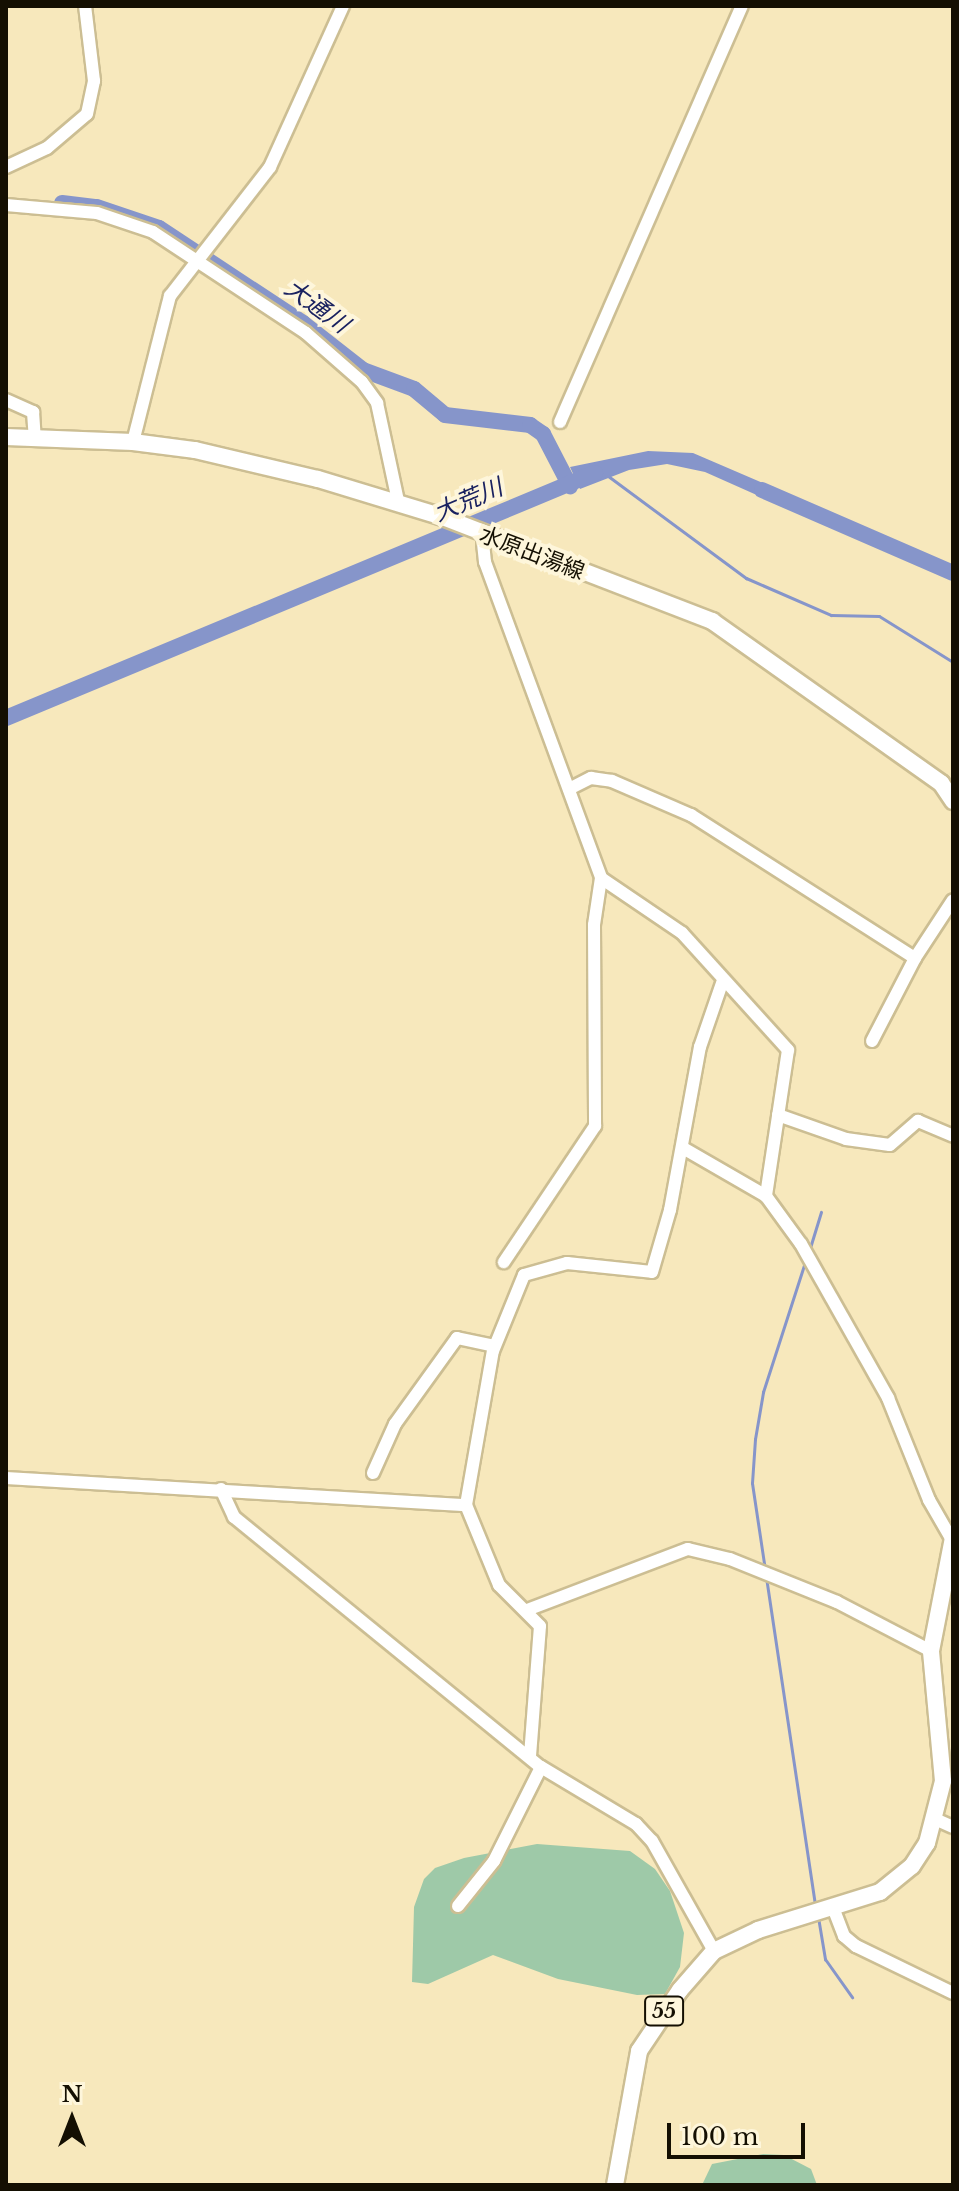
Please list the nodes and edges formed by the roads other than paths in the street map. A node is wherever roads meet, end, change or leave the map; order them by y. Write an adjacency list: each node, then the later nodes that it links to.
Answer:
1 (85, 6): 4 (street)
2 (343, 6): 6 (street)
3 (742, 6): 8 (street)
4 (6, 167)
5 (6, 205): 6 (street)
6 (193, 260): 11 (street); 12 (street)
7 (6, 400): 10 (street)
8 (560, 422)
9 (6, 437): 10 (main road, 水原出湯線)
10 (35, 438): 11 (main road, 水原出湯線)
11 (133, 442): 12 (main road, 水原出湯線)
12 (398, 501): 13 (main road, 水原出湯線)
13 (485, 536): 14 (street); 15 (main road, 水原出湯線)
14 (569, 789): 16 (street); 18 (street)
15 (953, 801)
16 (601, 878): 19 (street); 25 (street)
17 (953, 900): 18 (street)
18 (915, 958): 20 (street)
19 (722, 983): 21 (street); 23 (street)
20 (872, 1041)
21 (778, 1115): 22 (street); 24 (street)
22 (953, 1136)
23 (683, 1148): 24 (street); 26 (street)
24 (766, 1196): 31 (street)
25 (504, 1262)
26 (494, 1346): 27 (street); 30 (street)
27 (373, 1473)
28 (6, 1478): 29 (street)
29 (221, 1489): 30 (street); 34 (street)
30 (466, 1505): 32 (street)
31 (952, 1549): 33 (main road, 55)
32 (527, 1610): 33 (street); 34 (street)
33 (931, 1651): 36 (main road, 55)
34 (530, 1756): 35 (street)
35 (541, 1767): 38 (street); 40 (street)
36 (937, 1820): 37 (street); 39 (main road, 55)
37 (953, 1827)
38 (458, 1906)
39 (823, 1913): 40 (main road, 55); 41 (street)
40 (714, 1951): 42 (main road, 55)
41 (953, 1993)
42 (615, 2185)

